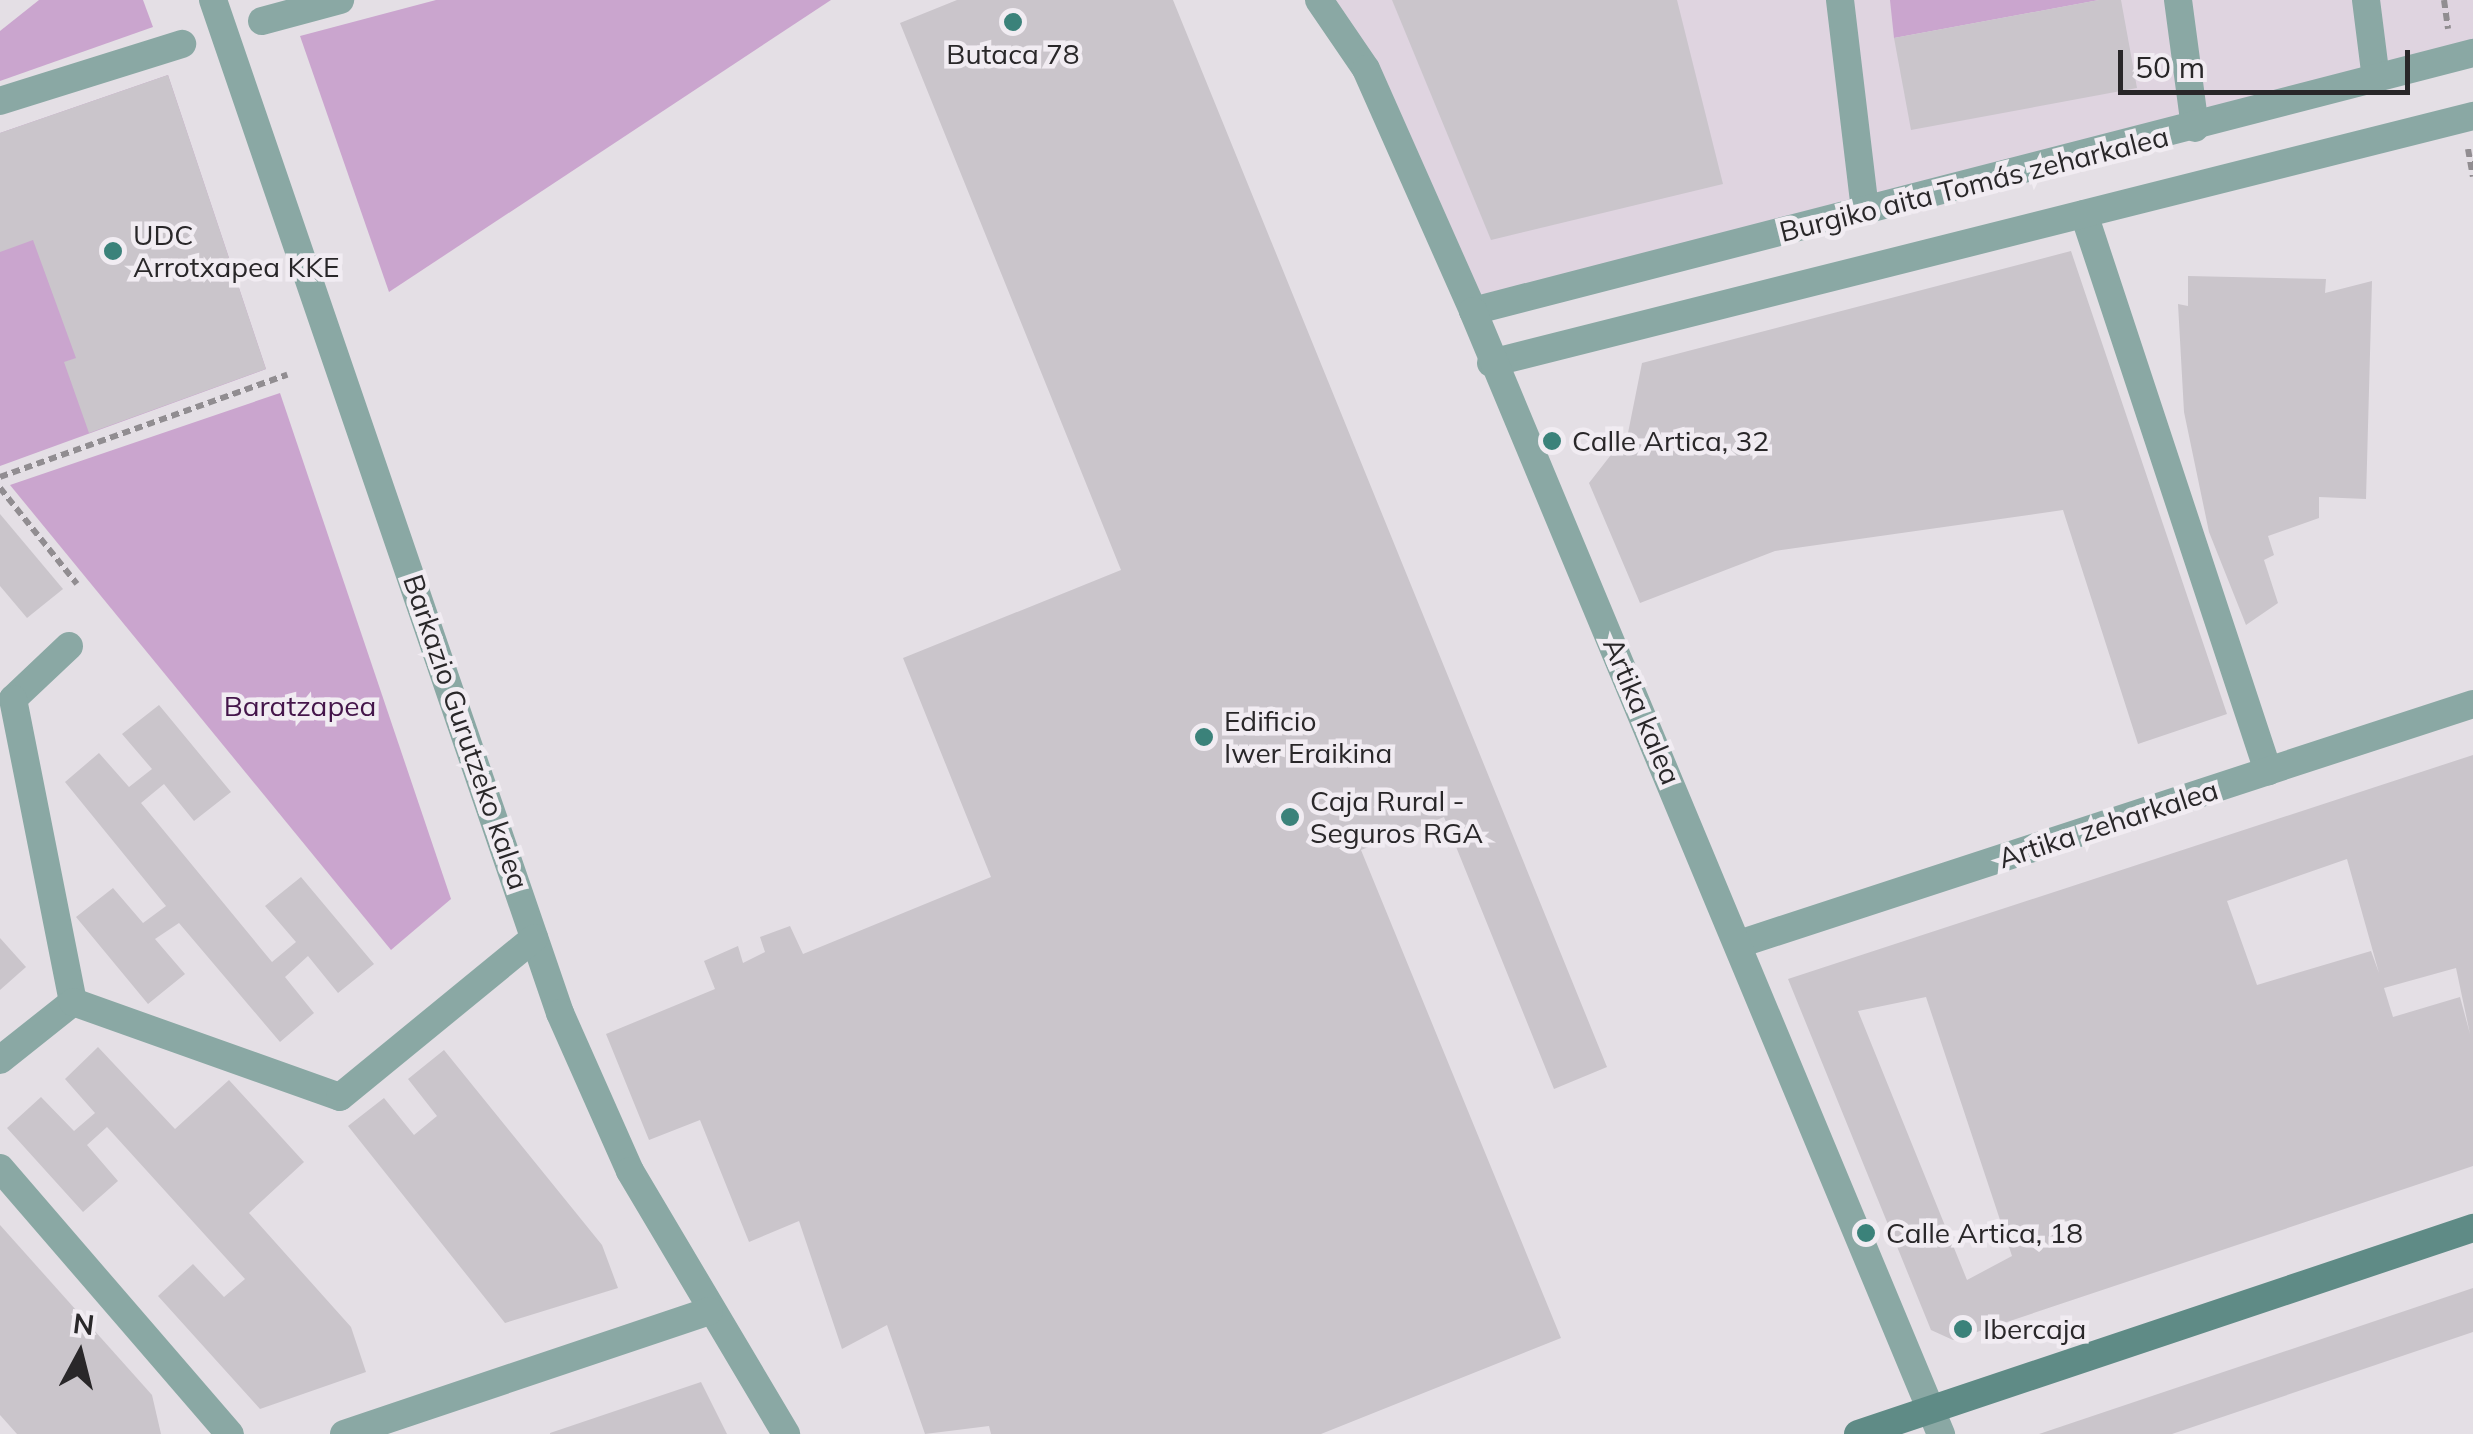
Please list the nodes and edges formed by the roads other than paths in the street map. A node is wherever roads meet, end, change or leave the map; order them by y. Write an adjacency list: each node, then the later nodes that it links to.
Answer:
1 (213, 0): 21 (street, Barkazio Gurutzeko kalea)
2 (340, 0): 7 (street)
3 (1318, 0): 16 (street, Artika kalea)
4 (1840, 0): 14 (street)
5 (2178, 0): 13 (street)
6 (2366, 0): 10 (street)
7 (262, 21)
8 (182, 44): 11 (street)
9 (2473, 53): 10 (street, Burgiko aita Tomás zeharkalea)
10 (2376, 79): 13 (street, Burgiko aita Tomás zeharkalea)
11 (0, 101)
12 (2473, 116): 15 (street, Burgiko aita Tomás zeharkalea)
13 (2196, 128): 14 (street, Burgiko aita Tomás zeharkalea)
14 (1865, 211): 16 (street, Burgiko aita Tomás zeharkalea)
15 (2084, 214): 17 (street, Burgiko aita Tomás zeharkalea); 20 (street)
16 (1473, 310): 17 (street, Artika kalea)
17 (1492, 363): 22 (street, Artika kalea)
18 (69, 646): 23 (street)
19 (2473, 704): 20 (street, Artika zeharkalea)
20 (2268, 771): 22 (street, Artika zeharkalea)
21 (534, 938): 23 (street); 27 (street, Barkazio Gurutzeko kalea)
22 (1742, 943): 28 (street, Artika kalea)
23 (73, 1002): 24 (street)
24 (0, 1060)
25 (0, 1168): 29 (street)
26 (2473, 1228): 28 (main road)
27 (710, 1310): 30 (street); 31 (street, Barkazio Gurutzeko kalea)
28 (1937, 1423): 32 (main road)
29 (230, 1434)
30 (344, 1434)
31 (786, 1434)
32 (1858, 1434)

